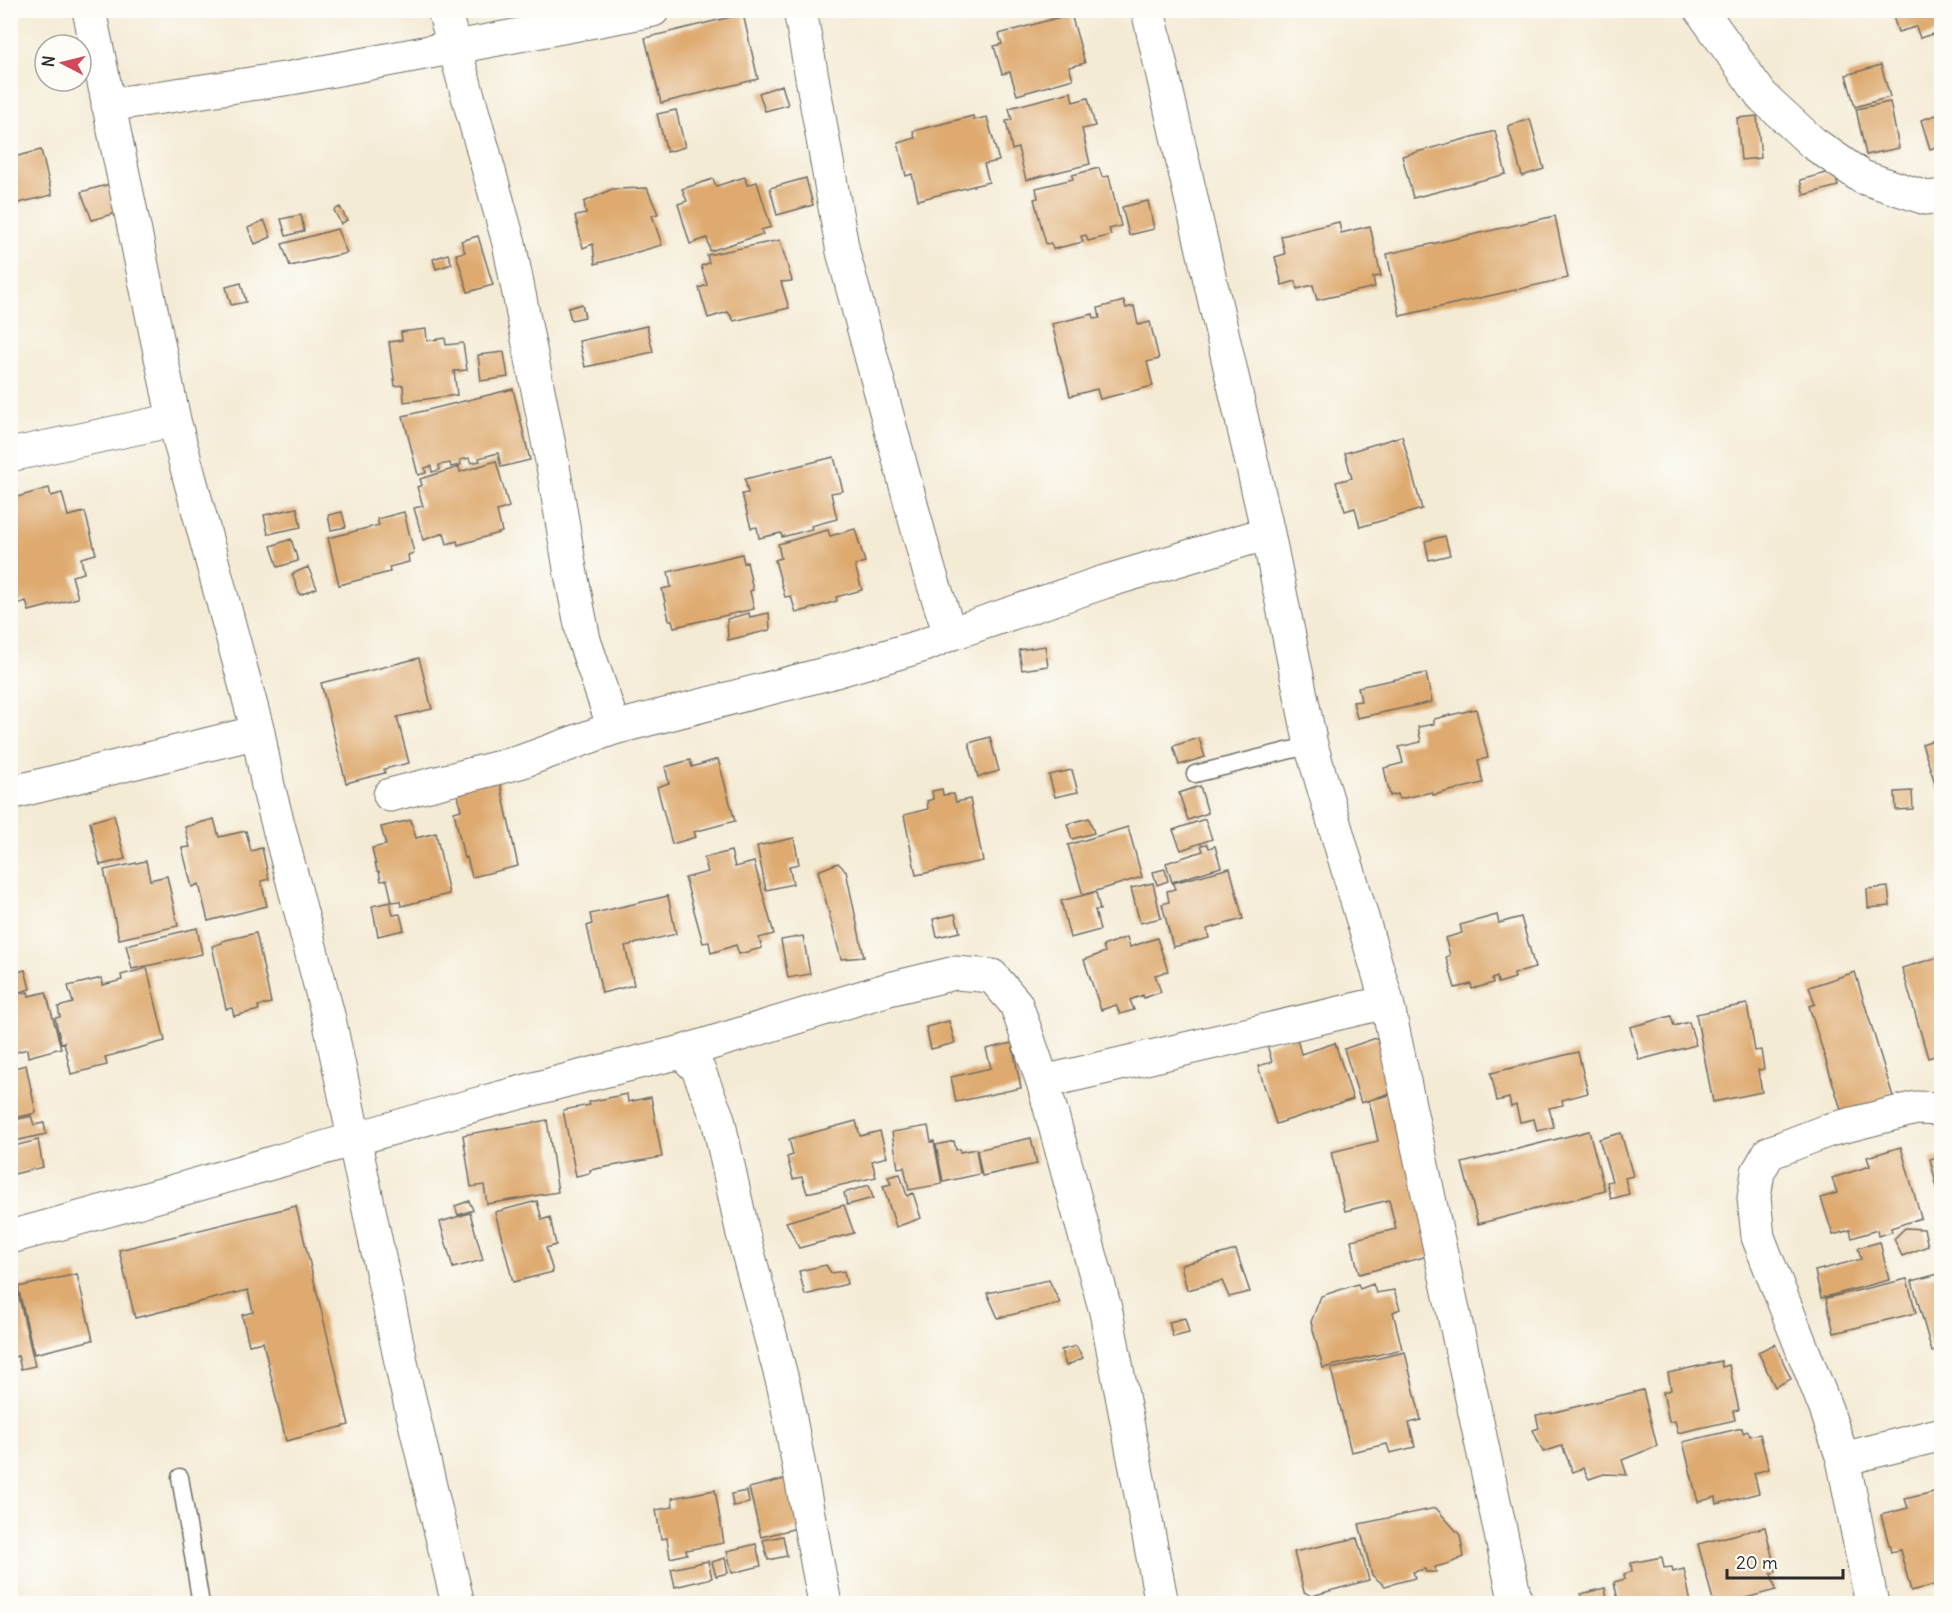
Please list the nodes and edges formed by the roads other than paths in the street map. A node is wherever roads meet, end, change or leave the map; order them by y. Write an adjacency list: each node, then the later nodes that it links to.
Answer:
1 (89, 10): 8 (street)
2 (444, 10): 7 (street)
3 (652, 10): 7 (street)
4 (800, 10): 13 (street)
5 (1148, 10): 12 (street)
6 (1701, 10): 9 (street)
7 (454, 48): 8 (street); 14 (street)
8 (108, 105): 10 (street)
9 (1941, 196)
10 (174, 420): 11 (street); 15 (street)
11 (10, 455)
12 (1268, 533): 13 (street); 16 (street)
13 (950, 634): 14 (street)
14 (614, 728): 19 (street)
15 (258, 732): 18 (street); 24 (street)
16 (1311, 745): 17 (lane); 20 (street)
17 (1195, 774)
18 (10, 793)
19 (390, 795)
20 (1387, 1002): 22 (street); 33 (street)
21 (682, 1052): 22 (street); 24 (street); 31 (street)
22 (1043, 1082): 32 (street)
23 (1941, 1109): 27 (street)
24 (354, 1138): 25 (street); 30 (street)
25 (10, 1238)
26 (1941, 1434): 27 (street)
27 (1843, 1459): 34 (street)
28 (180, 1476): 29 (lane)
29 (201, 1604)
30 (458, 1604)
31 (825, 1604)
32 (1162, 1604)
33 (1516, 1604)
34 (1872, 1604)

